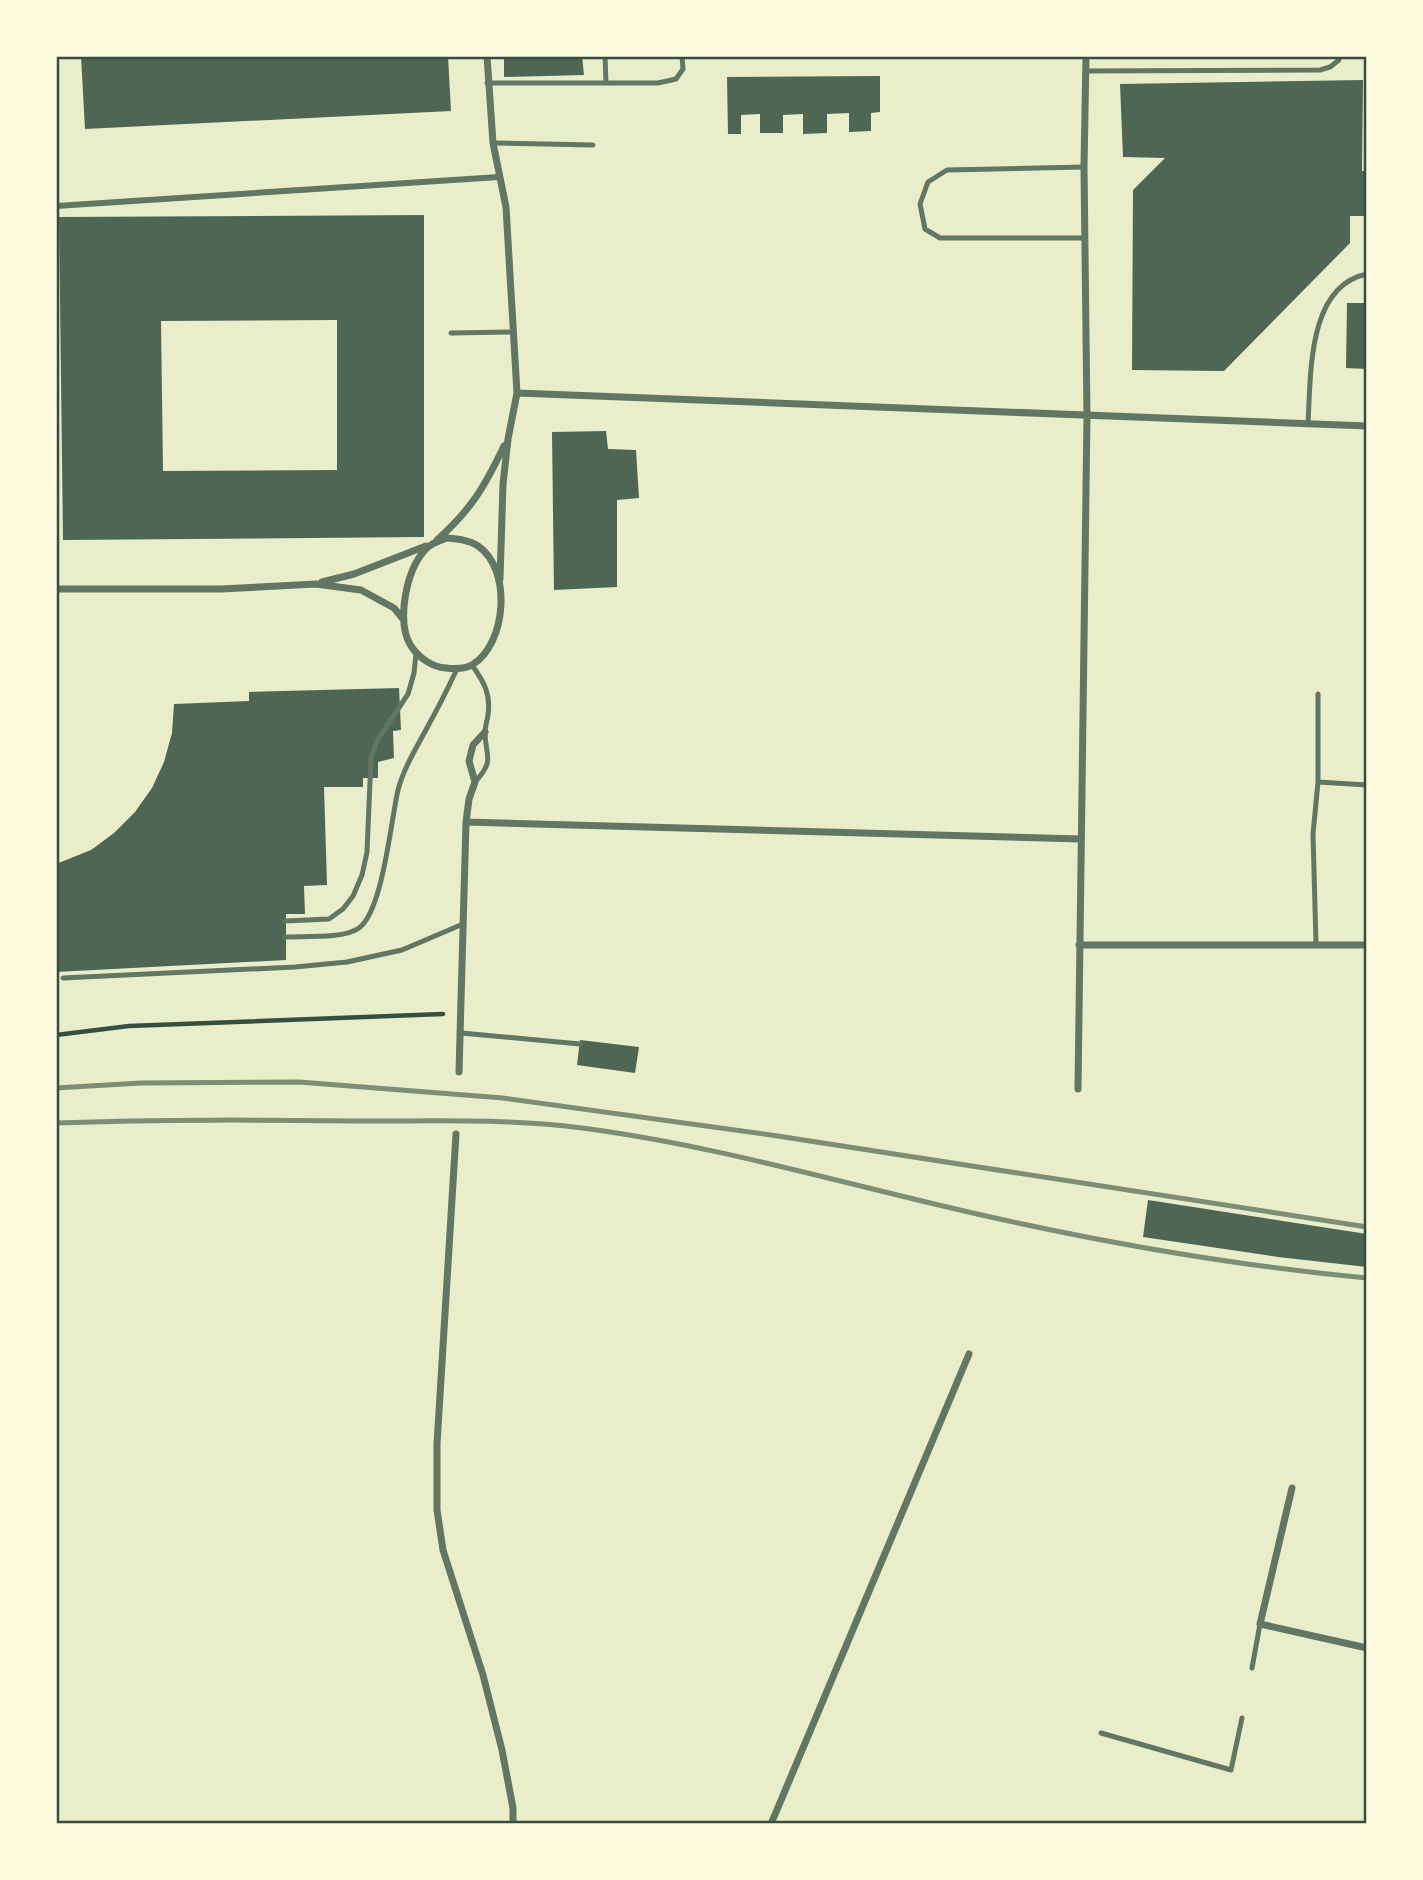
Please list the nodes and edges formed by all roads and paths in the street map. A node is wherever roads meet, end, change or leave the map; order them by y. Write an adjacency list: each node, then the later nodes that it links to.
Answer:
1 (487, 56): 7 (street)
2 (605, 56): 8 (lane)
3 (682, 56): 8 (lane)
4 (1086, 56): 6 (street)
5 (1339, 56): 6 (lane)
6 (1086, 71): 11 (street)
7 (487, 83): 8 (lane); 9 (street)
8 (606, 83)
9 (493, 143): 10 (lane); 12 (street)
10 (593, 145)
11 (1084, 167): 14 (street); 14 (lane)
12 (499, 177): 13 (street); 17 (street)
13 (56, 206)
14 (1085, 237): 19 (street)
15 (1367, 274): 20 (lane)
16 (450, 332): 17 (lane)
17 (514, 332): 18 (street)
18 (517, 393): 19 (street); 22 (street)
19 (1087, 416): 20 (street); 37 (street)
20 (1308, 423): 21 (street)
21 (1367, 426)
22 (508, 439): 23 (street); 24 (street)
23 (435, 542): 24 (street); 25 (street); 27 (street)
24 (500, 579): 29 (street)
25 (316, 584): 26 (street); 27 (street)
26 (56, 589)
27 (403, 619): 28 (street)
28 (416, 654): 30 (street); 38 (lane)
29 (472, 665): 30 (street); 32 (lane)
30 (457, 669): 40 (lane)
31 (1318, 694): 34 (lane)
32 (485, 732): 33 (lane); 33 (street)
33 (475, 782): 36 (street)
34 (1318, 782): 35 (lane); 41 (lane)
35 (1367, 785)
36 (466, 822): 37 (street); 39 (street)
37 (1081, 839): 42 (street)
38 (285, 921)
39 (463, 924): 44 (lane); 45 (street)
40 (285, 937)
41 (1316, 943): 42 (street); 43 (street)
42 (1079, 944): 50 (street)
43 (1367, 945)
44 (63, 978)
45 (462, 1014): 46 (street); 47 (path)
46 (461, 1032): 48 (lane); 49 (street)
47 (56, 1035)
48 (580, 1044)
49 (459, 1072)
50 (1078, 1089)
51 (456, 1134): 59 (street)
52 (969, 1354): 60 (street)
53 (1292, 1488): 54 (street)
54 (1260, 1624): 55 (street); 56 (lane)
55 (1367, 1648)
56 (1252, 1668)
57 (1242, 1718): 58 (lane)
58 (1101, 1733)
59 (513, 1824)
60 (771, 1824)

